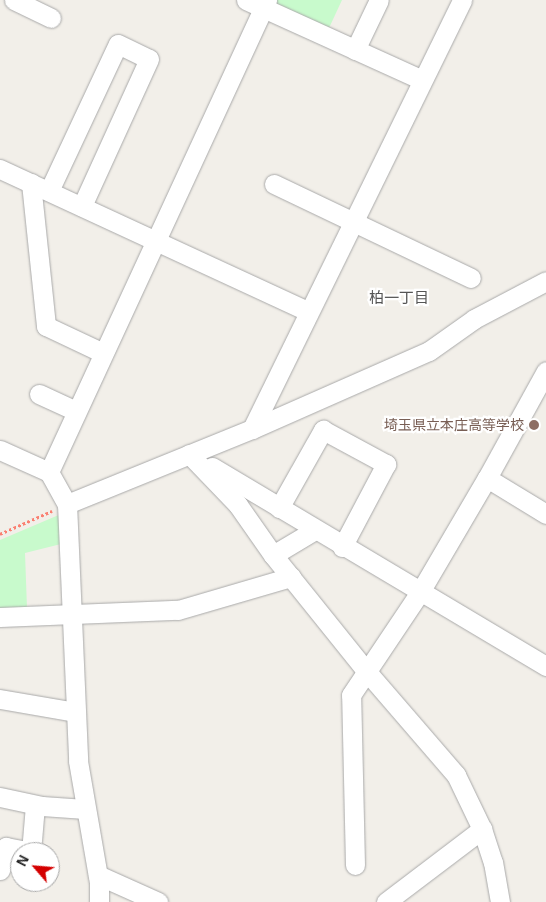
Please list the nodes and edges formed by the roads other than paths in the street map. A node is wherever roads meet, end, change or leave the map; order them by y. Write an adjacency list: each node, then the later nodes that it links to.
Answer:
1 (14, 0): 5 (street)
2 (379, 0): 6 (street)
3 (462, 0): 7 (street)
4 (259, 3): 6 (street); 14 (street)
5 (51, 18)
6 (355, 50): 7 (street)
7 (422, 80): 13 (street)
8 (0, 169): 9 (street)
9 (31, 183): 11 (street); 18 (street)
10 (274, 184): 13 (street)
11 (50, 191): 12 (street); 12 (street)
12 (82, 206): 14 (street)
13 (352, 223): 15 (street); 17 (street)
14 (155, 239): 17 (street); 18 (street)
15 (471, 278)
16 (546, 281): 22 (street)
17 (309, 312): 22 (street)
18 (103, 353): 21 (street)
19 (546, 370): 26 (street)
20 (39, 394): 21 (street)
21 (76, 411): 25 (street)
22 (252, 429): 24 (street)
23 (0, 450): 25 (street)
24 (189, 454): 27 (street); 28 (street); 32 (street)
25 (49, 472): 27 (street)
26 (486, 478): 29 (street); 34 (street)
27 (67, 504): 35 (street)
28 (279, 508): 30 (street); 31 (street)
29 (546, 514)
30 (314, 530): 31 (street); 32 (street)
31 (342, 547): 34 (street)
32 (273, 555): 33 (street)
33 (291, 577): 35 (street); 38 (street)
34 (420, 592): 37 (street); 38 (street)
35 (70, 612): 36 (street); 40 (street)
36 (0, 617)
37 (545, 662)
38 (368, 673): 44 (street); 45 (street)
39 (0, 700): 40 (street)
40 (75, 712): 43 (street)
41 (0, 797): 42 (street)
42 (35, 804): 43 (street); 46 (street)
43 (85, 809): 47 (street)
44 (482, 828): 50 (street); 51 (street)
45 (355, 865)
46 (0, 870)
47 (98, 875): 48 (street); 49 (street)
48 (99, 902)
49 (158, 902)
50 (386, 902)
51 (500, 902)

